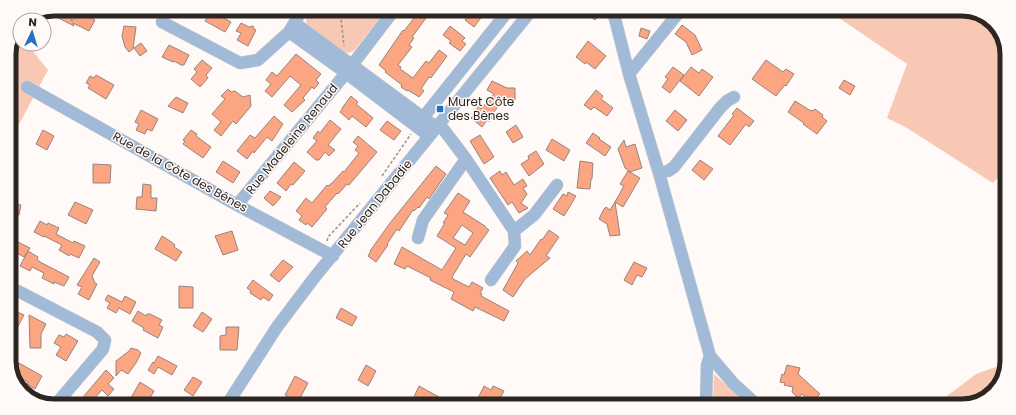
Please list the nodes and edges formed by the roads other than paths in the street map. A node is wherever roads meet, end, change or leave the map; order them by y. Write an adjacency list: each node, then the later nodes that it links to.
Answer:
1 (299, 16): 8 (street)
2 (389, 16): 9 (street, Rue Madeleine Renaud)
3 (504, 16): 13 (street)
4 (527, 16): 14 (street, Rue Jean Dabadie)
5 (614, 16): 10 (street)
6 (676, 16): 10 (street)
7 (162, 22): 8 (street)
8 (292, 28): 9 (street)
9 (348, 66): 13 (street); 18 (street, Rue Madeleine Renaud)
10 (629, 74): 16 (street)
11 (27, 87): 18 (street, Rue de la Côte des Bênes)
12 (734, 97): 16 (street)
13 (420, 122): 14 (street)
14 (435, 129): 15 (street); 21 (street, Rue Jean Dabadie)
15 (466, 159): 19 (street); 20 (street)
16 (660, 173): 24 (street)
17 (556, 185): 19 (street)
18 (238, 205): 21 (street, Rue de la Côte des Bênes)
19 (514, 231): 22 (street)
20 (418, 238)
21 (333, 256): 26 (street, Rue Jean Dabadie)
22 (491, 280)
23 (16, 291): 25 (street)
24 (710, 356): 27 (street); 28 (street)
25 (60, 399)
26 (231, 399)
27 (706, 399)
28 (750, 399)

